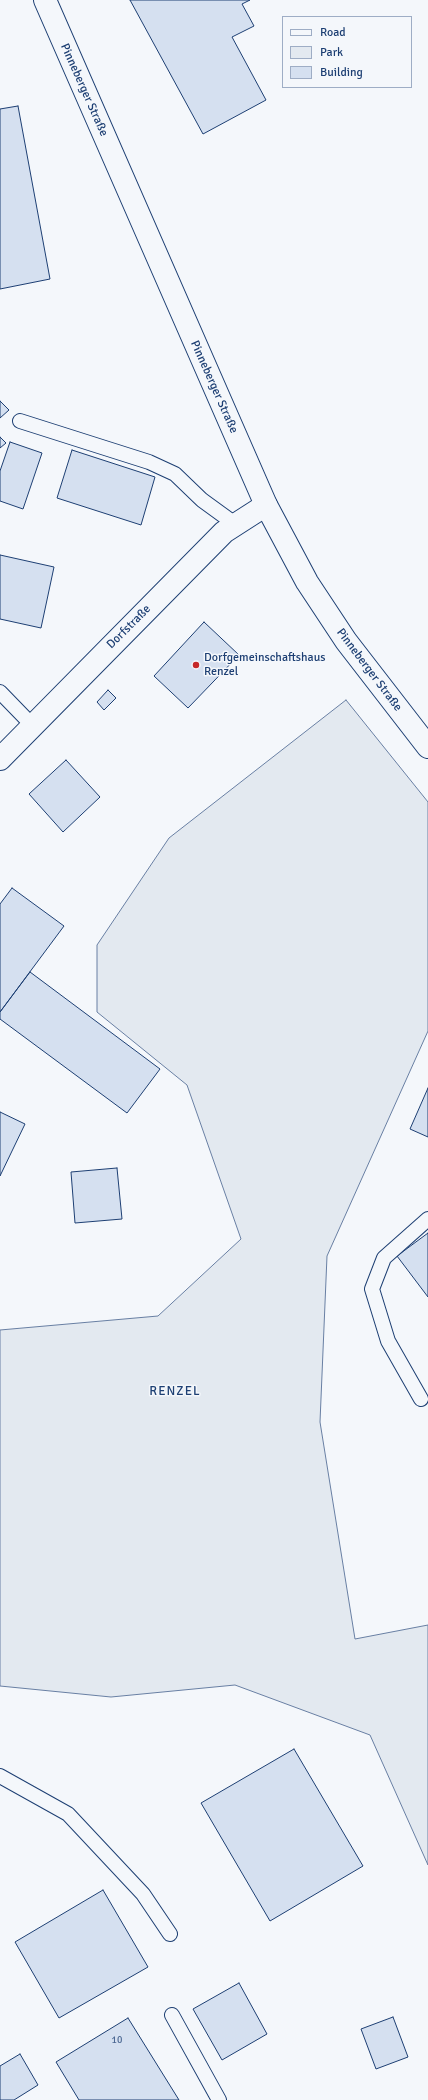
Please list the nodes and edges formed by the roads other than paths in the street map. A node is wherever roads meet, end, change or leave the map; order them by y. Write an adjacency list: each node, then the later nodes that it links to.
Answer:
1 (45, 0): 3 (main road, Pinneberger Straße)
2 (20, 421): 4 (lane)
3 (266, 505): 4 (main road, Dorfstraße); 7 (main road, Pinneberger Straße)
4 (235, 524): 6 (main road, Dorfstraße)
5 (0, 692): 6 (lane)
6 (32, 725): 8 (main road, Dorfstraße)
7 (428, 747)
8 (0, 758)
9 (428, 1219): 10 (lane)
10 (421, 1399)
11 (0, 1776): 12 (lane)
12 (170, 1934)
13 (172, 2015): 14 (lane)
14 (219, 2100)

